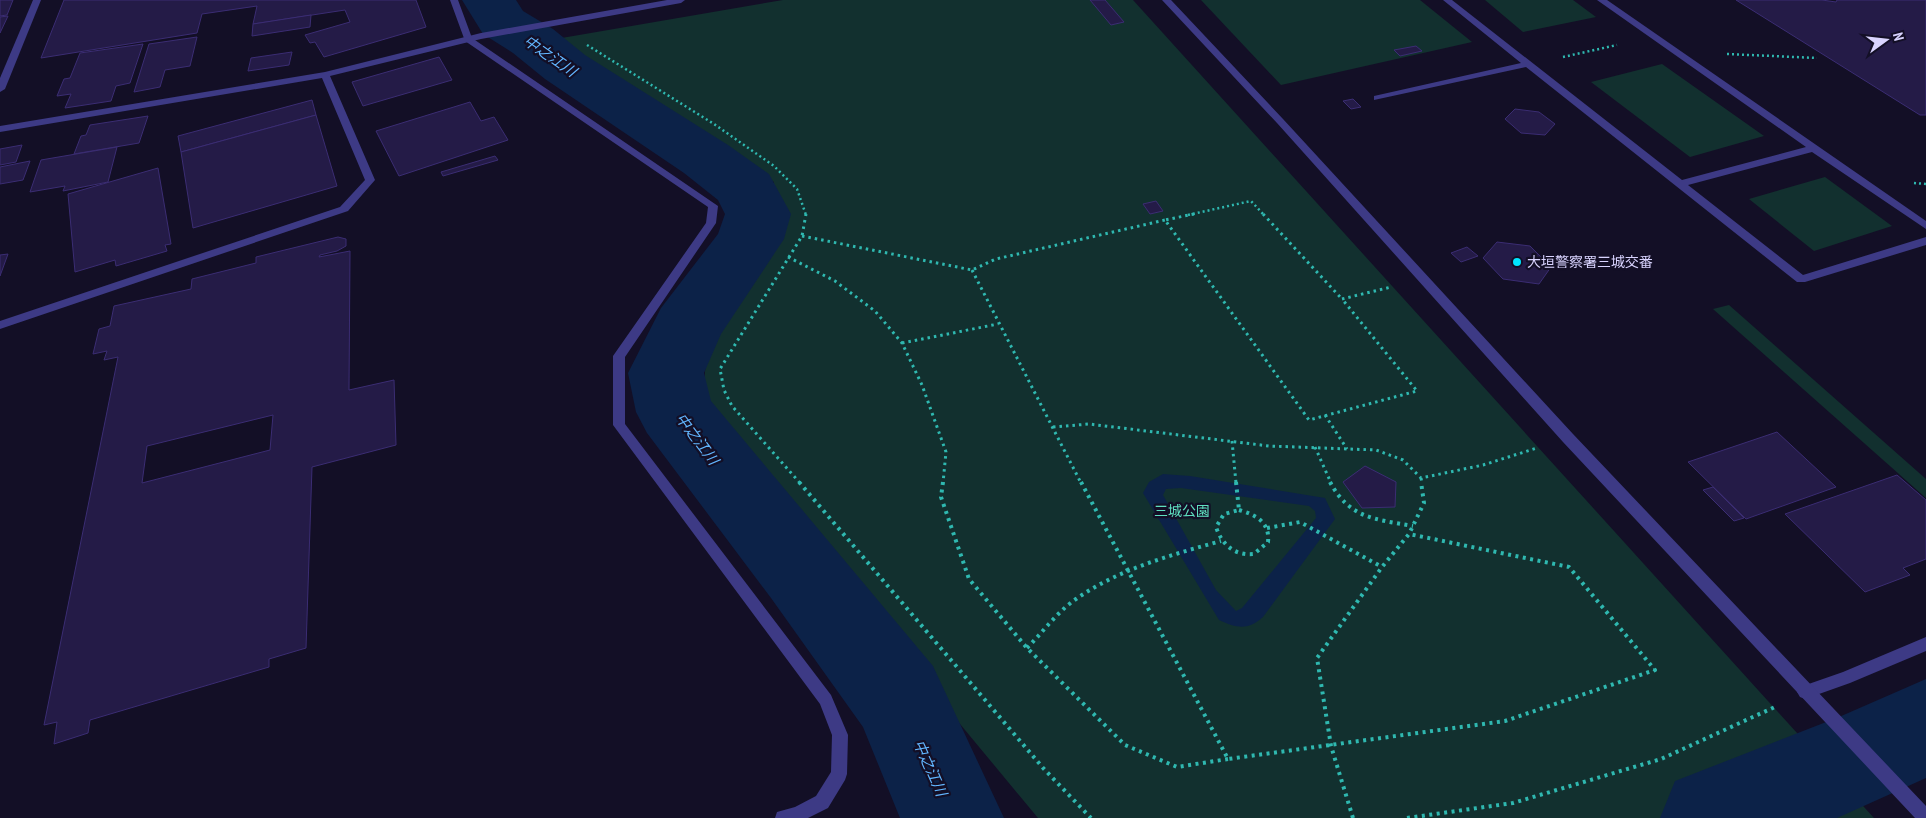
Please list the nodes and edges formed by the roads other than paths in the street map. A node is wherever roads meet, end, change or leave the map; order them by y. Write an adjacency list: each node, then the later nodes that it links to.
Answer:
1 (37, 0): 10 (street)
2 (454, 0): 7 (street)
3 (681, 0): 7 (street)
4 (1166, 0): 19 (street)
5 (1447, 0): 8 (street)
6 (1601, 0): 13 (street)
7 (474, 37): 9 (street); 21 (street)
8 (1528, 64): 11 (street); 14 (street)
9 (325, 75): 12 (street); 17 (street)
10 (0, 89)
11 (1377, 98)
12 (0, 129)
13 (1814, 148): 14 (street); 15 (street)
14 (1680, 184): 16 (street)
15 (1926, 226)
16 (1926, 241)
17 (0, 325)
18 (1926, 644): 19 (street)
19 (1805, 692): 20 (street)
20 (1922, 817)
21 (783, 818)

